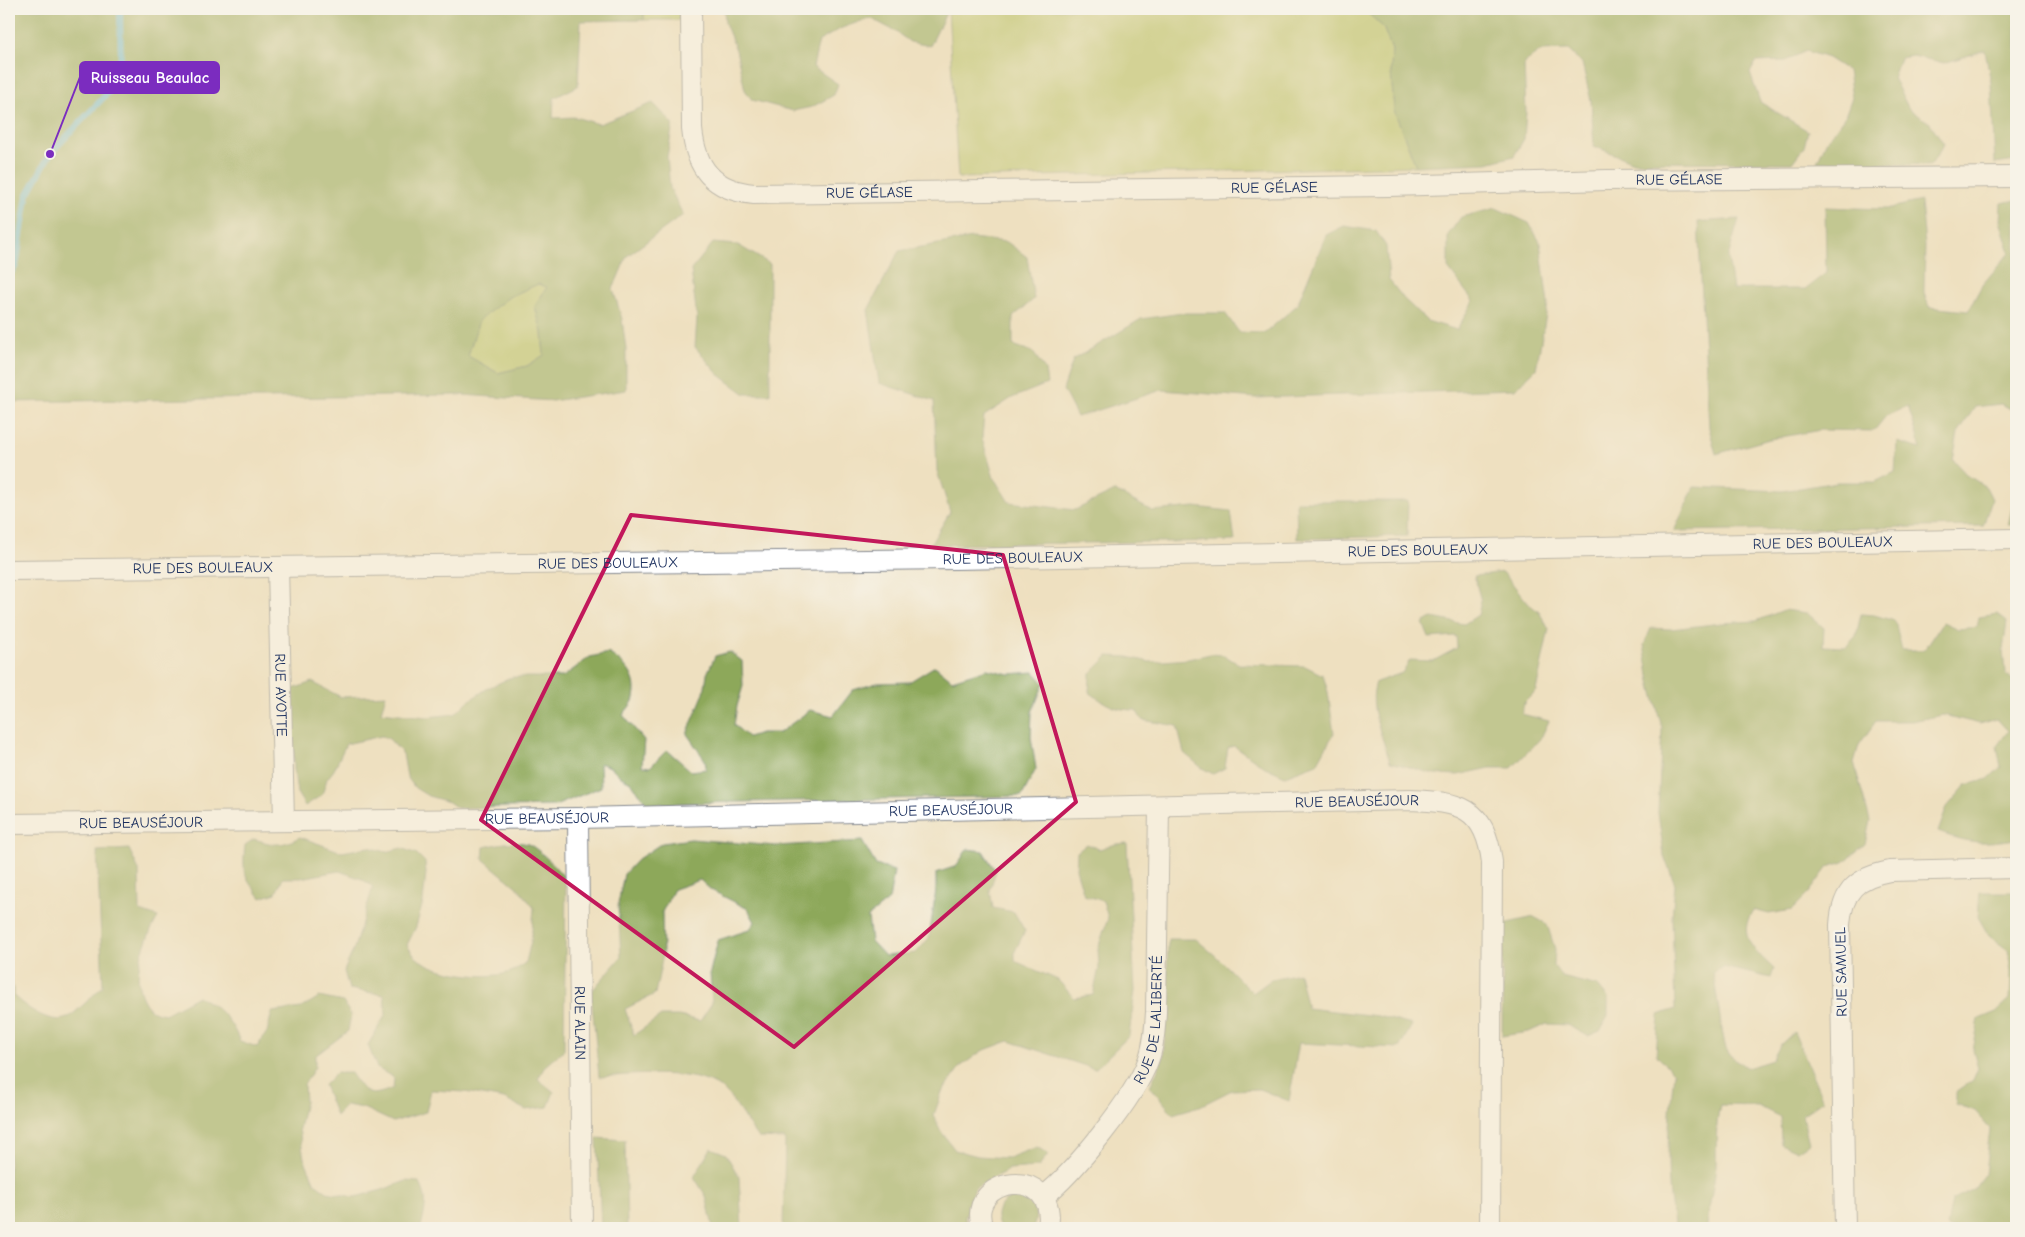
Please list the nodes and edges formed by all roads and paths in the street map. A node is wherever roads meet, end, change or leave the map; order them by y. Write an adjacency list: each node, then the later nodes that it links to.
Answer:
1 (691, 9): 2 (street, RUE GÉLASE)
2 (2016, 177)
3 (2016, 539): 4 (street, RUE DES BOULEAUX)
4 (278, 567): 5 (street, RUE DES BOULEAUX); 8 (street, RUE AYOTTE)
5 (9, 570)
6 (1159, 807): 7 (street, RUE BEAUSÉJOUR); 11 (street, RUE DE LALIBERTÉ); 15 (street, RUE BEAUSÉJOUR)
7 (578, 818): 8 (street, RUE BEAUSÉJOUR); 12 (street, RUE ALAIN)
8 (284, 821): 9 (street, RUE BEAUSÉJOUR)
9 (9, 824)
10 (2016, 868): 16 (street, RUE SAMUEL)
11 (1043, 1197): 13 (street); 14 (street)
12 (582, 1228)
13 (983, 1228)
14 (1048, 1228)
15 (1490, 1228)
16 (1845, 1228)

